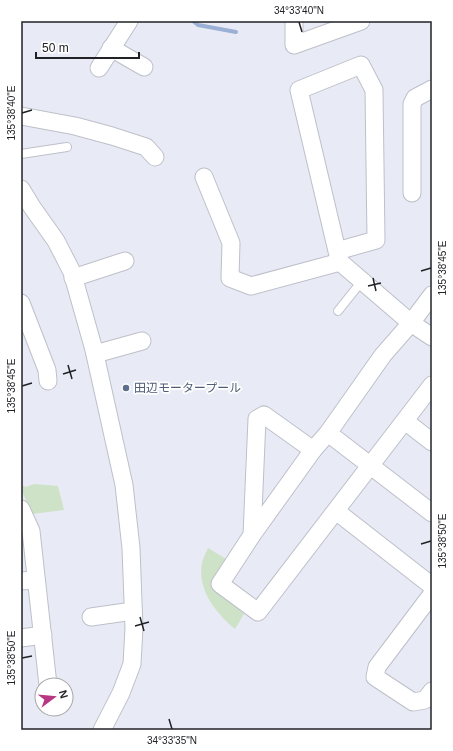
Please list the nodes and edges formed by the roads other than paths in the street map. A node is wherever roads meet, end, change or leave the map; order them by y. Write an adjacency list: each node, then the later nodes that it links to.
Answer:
1 (129, 21): 4 (street)
2 (294, 21): 3 (street)
3 (361, 21)
4 (111, 48): 5 (street); 6 (street)
5 (99, 68)
6 (144, 68)
7 (432, 89): 14 (street)
8 (21, 116): 11 (street)
9 (67, 147): 10 (lane)
10 (21, 154)
11 (156, 157)
12 (204, 177): 15 (street)
13 (21, 189): 17 (street)
14 (412, 193)
15 (339, 256): 15 (street); 18 (street)
16 (125, 261): 17 (street)
17 (73, 278): 25 (street)
18 (362, 281): 21 (lane); 22 (street)
19 (432, 295): 22 (street)
20 (21, 303): 26 (street)
21 (338, 311)
22 (411, 323): 23 (street); 29 (street)
23 (432, 337)
24 (142, 341): 25 (street)
25 (95, 354): 41 (street)
26 (48, 380)
27 (432, 386): 28 (street)
28 (405, 421): 30 (street); 32 (street)
29 (328, 434): 31 (street); 32 (street)
30 (432, 442)
31 (313, 450): 37 (street); 37 (street)
32 (370, 466): 34 (street); 35 (street)
33 (21, 509): 36 (street)
34 (336, 511): 37 (street); 39 (street)
35 (432, 513)
36 (25, 527): 38 (street)
37 (252, 535)
38 (29, 580): 43 (street)
39 (432, 586)
40 (432, 594): 46 (street)
41 (133, 611): 42 (street); 47 (street)
42 (91, 617)
43 (42, 636): 44 (street); 45 (street)
44 (21, 638)
45 (47, 677)
46 (432, 691)
47 (102, 730)

